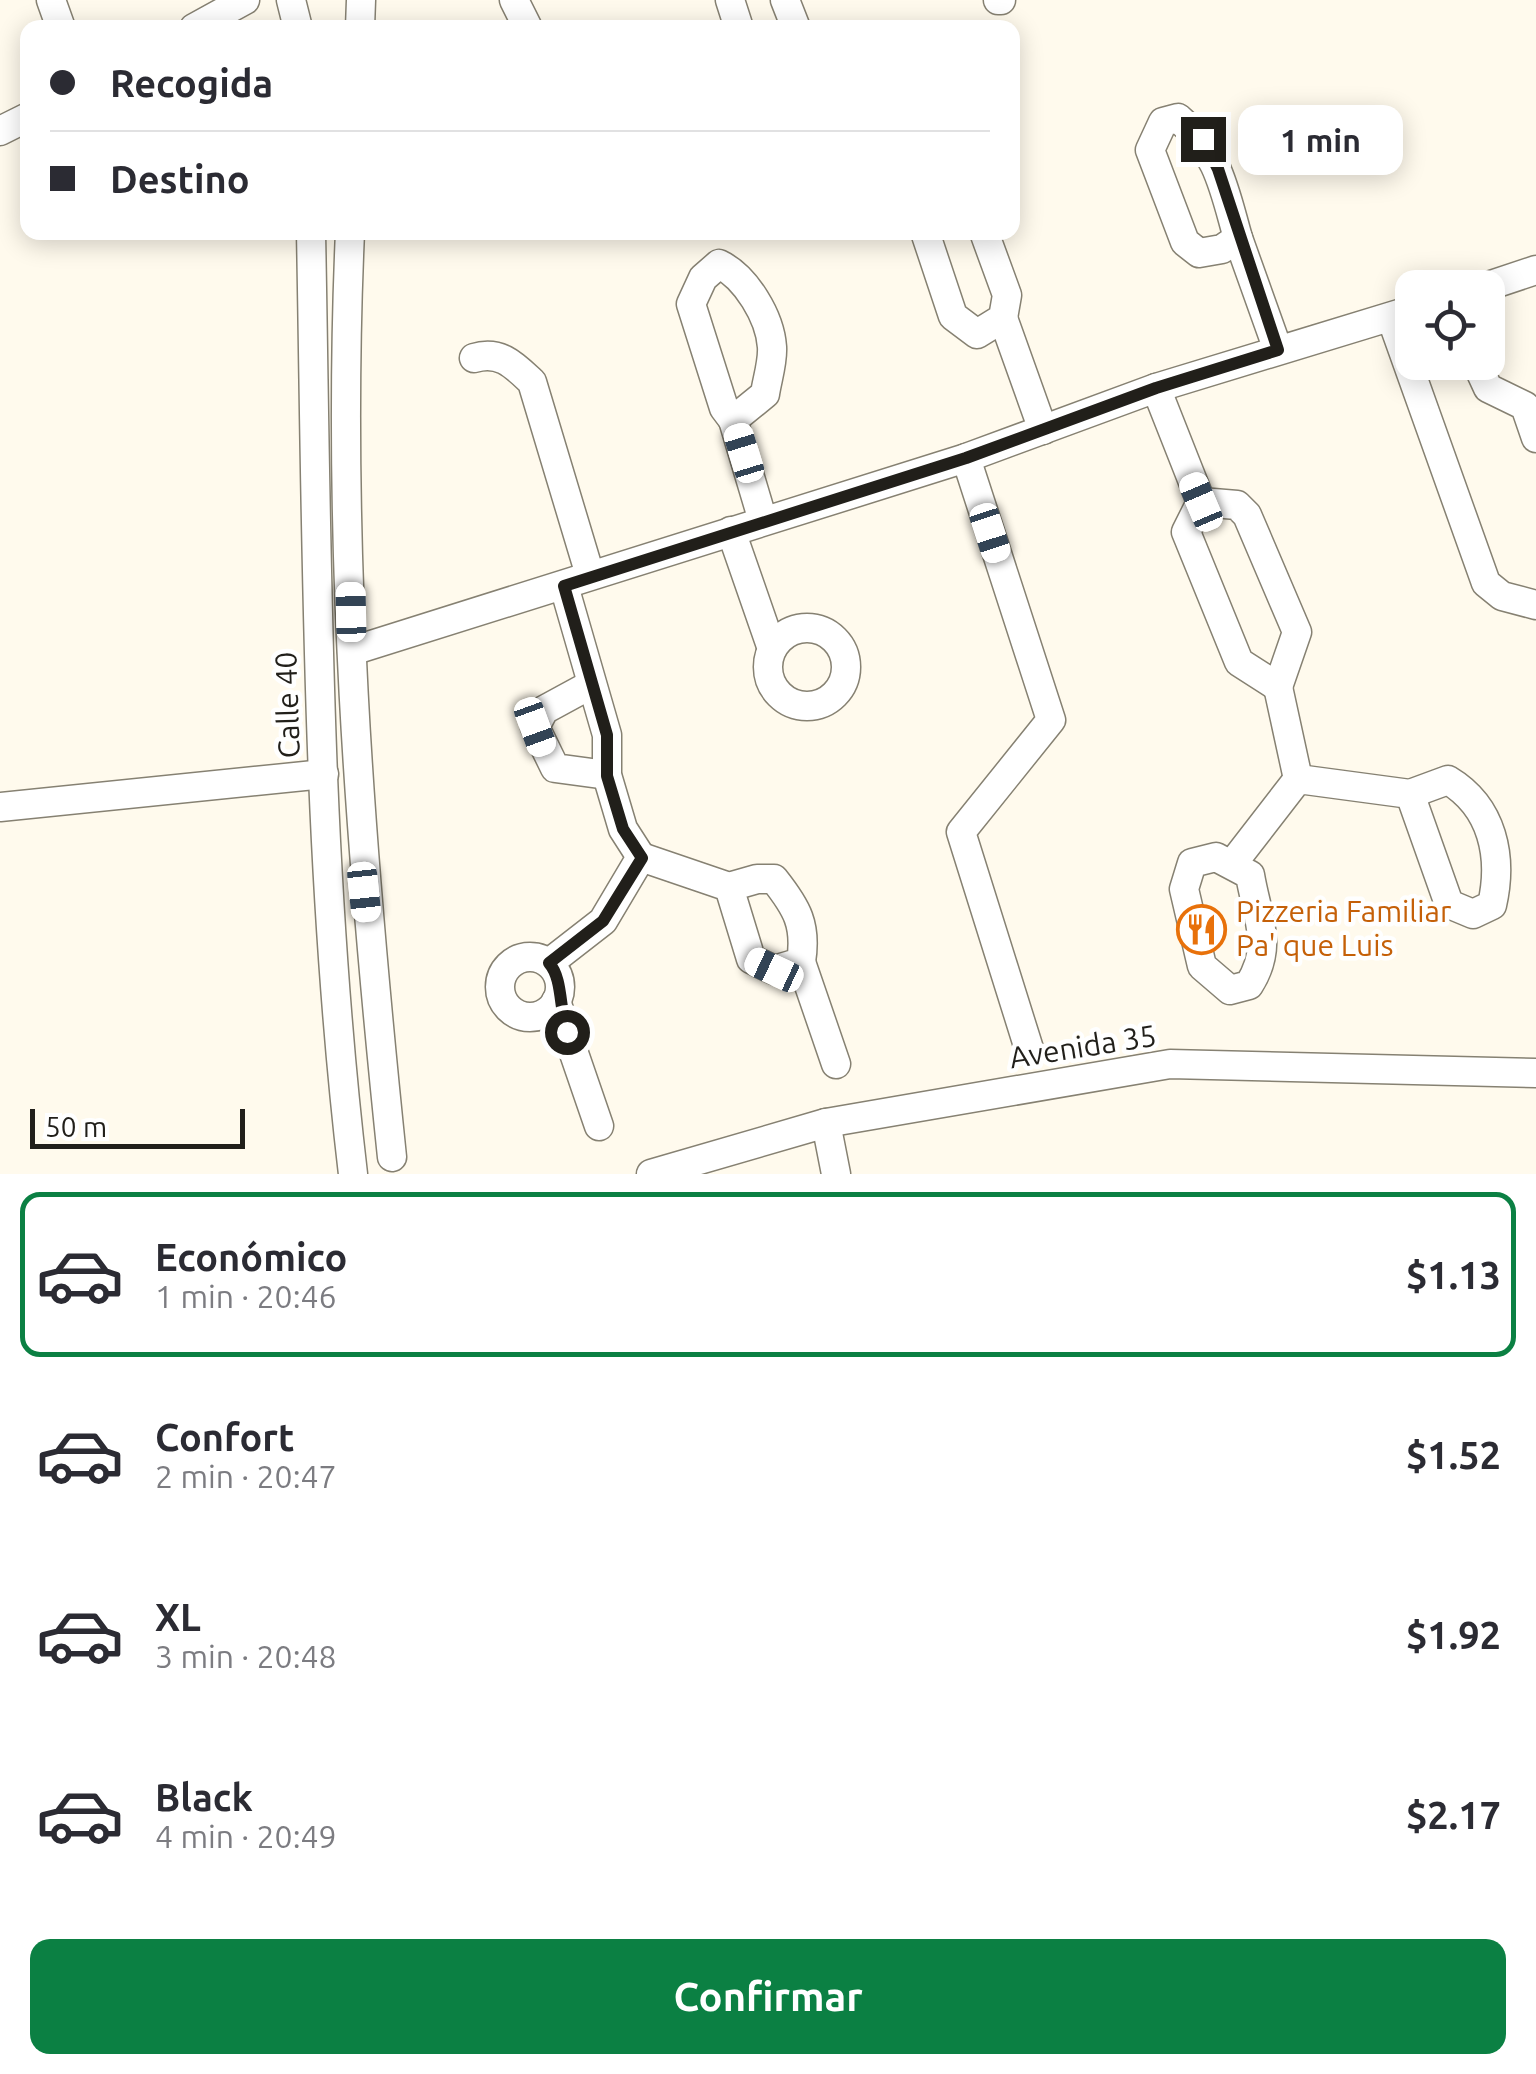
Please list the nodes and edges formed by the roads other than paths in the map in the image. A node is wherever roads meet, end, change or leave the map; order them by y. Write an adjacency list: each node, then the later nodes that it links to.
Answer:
1 (245, 0): 2 (street)
2 (209, 20)
3 (1238, 238): 12 (street)
4 (310, 240): 30 (street, Calle 40)
5 (350, 240): 27 (street)
6 (928, 240): 11 (street)
7 (987, 240): 11 (street)
8 (1536, 270): 9 (street)
9 (1505, 280)
10 (1395, 316): 12 (street)
11 (1003, 318): 18 (street)
12 (1278, 350): 16 (street)
13 (474, 358): 24 (street)
14 (1423, 380): 25 (street)
15 (1484, 380): 19 (street)
16 (1156, 388): 18 (street); 21 (street)
17 (733, 420): 17 (street); 22 (street)
18 (1043, 430): 20 (street)
19 (1536, 438)
20 (966, 458): 22 (street); 41 (street)
21 (1201, 502): 29 (street); 29 (street)
22 (762, 521): 23 (street)
23 (732, 531): 24 (street); 26 (street)
24 (577, 581): 27 (street); 28 (street)
25 (1536, 606)
26 (772, 649)
27 (352, 651): 46 (street)
28 (590, 685): 31 (street); 31 (street)
29 (1278, 687): 32 (street)
30 (324, 774): 34 (street); 47 (street, Calle 40)
31 (607, 776): 35 (street)
32 (1298, 779): 33 (street); 36 (street)
33 (1410, 794): 33 (street)
34 (0, 807)
35 (642, 858): 37 (street); 39 (street)
36 (1233, 863)
37 (730, 887): 38 (street); 38 (street)
38 (801, 962): 42 (street)
39 (549, 963): 40 (street); 40 (street)
40 (556, 1001): 45 (street)
41 (1030, 1052)
42 (836, 1064)
43 (1536, 1073): 44 (street, Avenida 35)
44 (826, 1123): 48 (street, Avenida 35); 49 (street)
45 (598, 1126)
46 (392, 1157)
47 (352, 1174)
48 (651, 1174)
49 (836, 1174)

